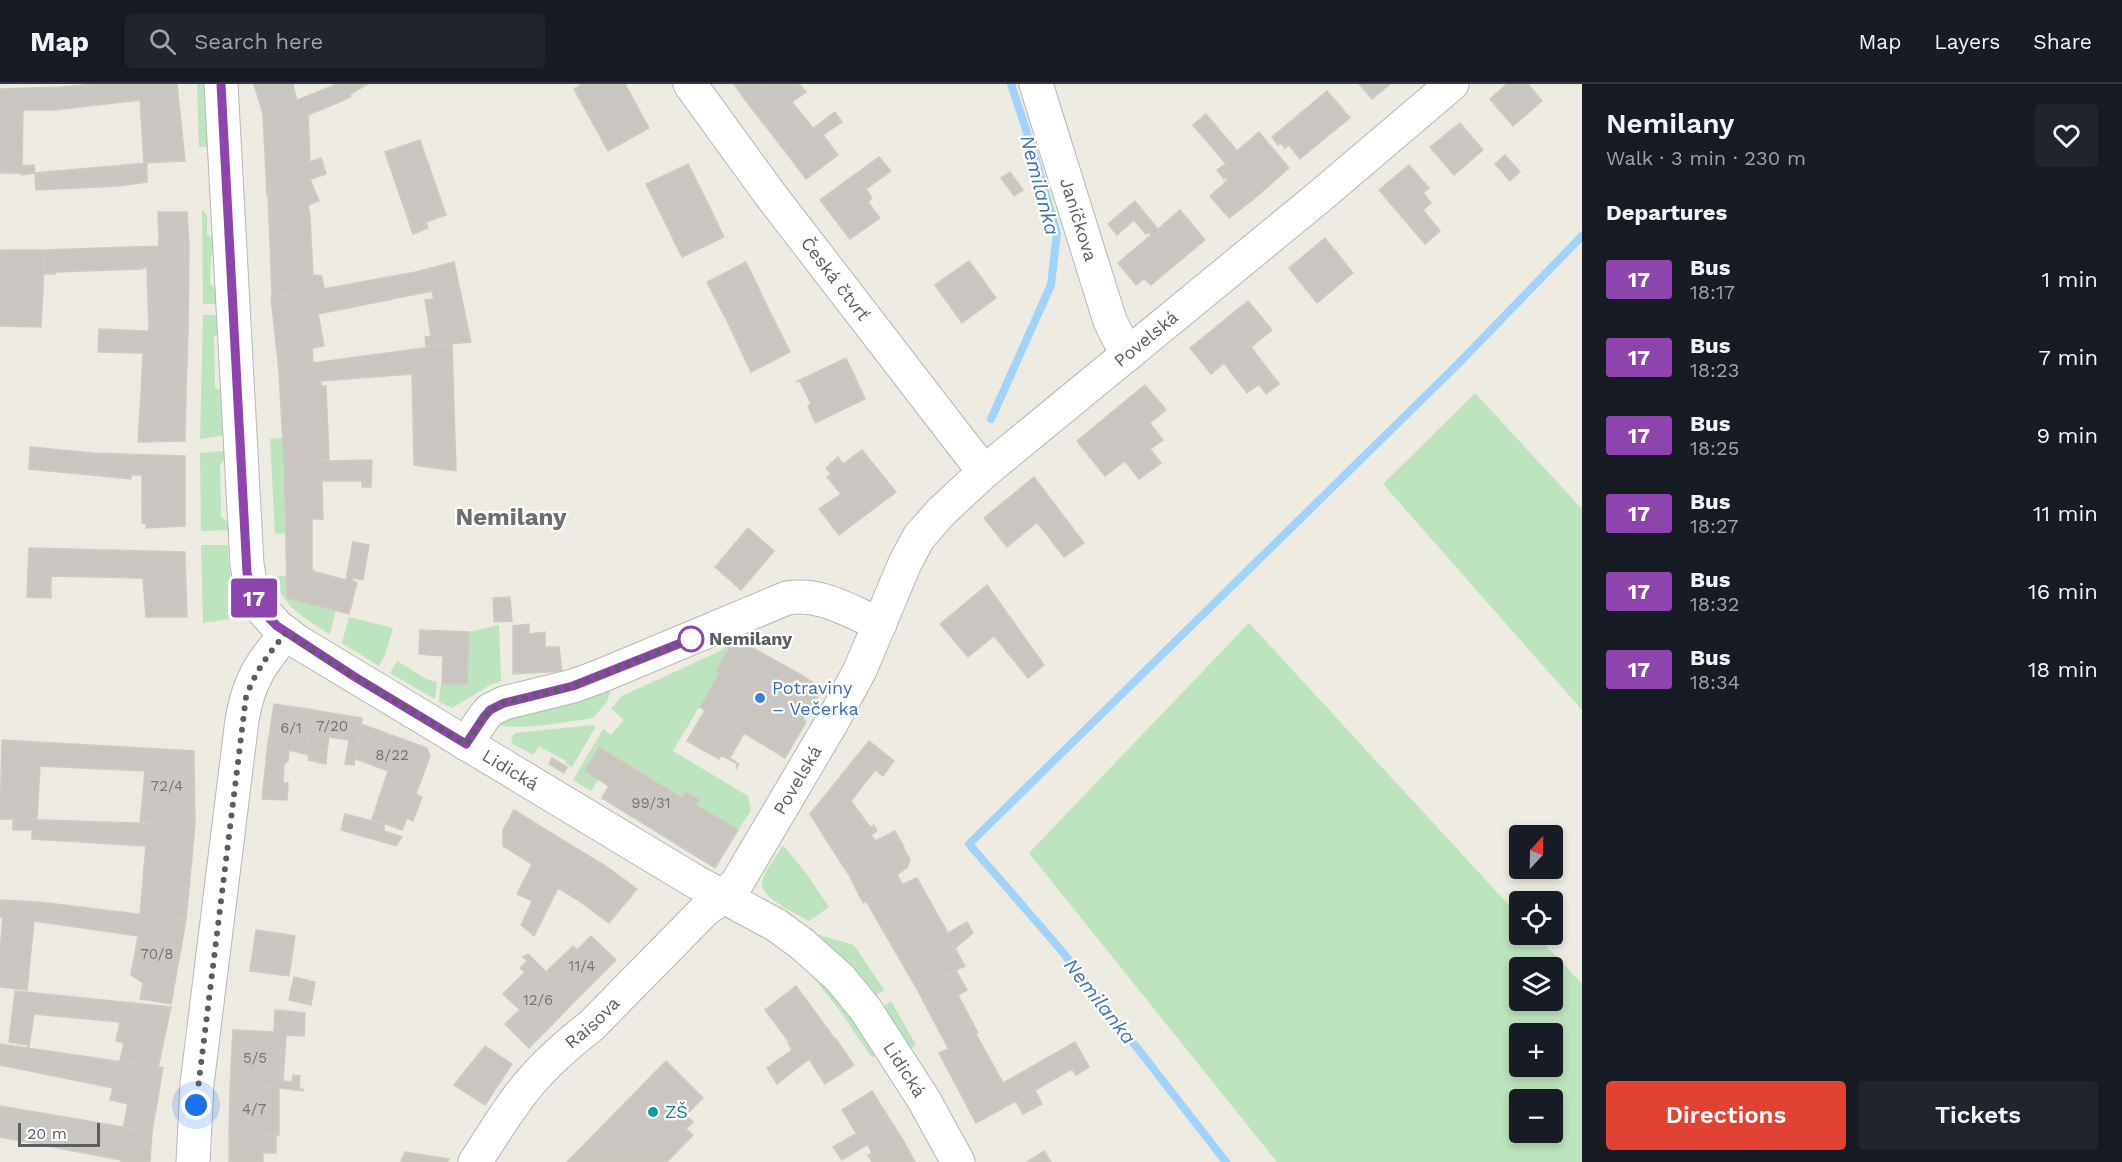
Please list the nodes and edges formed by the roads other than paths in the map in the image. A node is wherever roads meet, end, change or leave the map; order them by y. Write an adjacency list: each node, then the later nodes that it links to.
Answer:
1 (221, 84): 8 (street, Lidická)
2 (690, 84): 6 (street, Česká čtvrť)
3 (1036, 84): 5 (street, Janíčkova)
4 (1452, 84): 5 (street, Povelská)
5 (1127, 355): 6 (street, Povelská)
6 (984, 472): 7 (street, Povelská)
7 (880, 624): 9 (street); 10 (street, Povelská)
8 (286, 633): 9 (street, Lidická); 11 (street)
9 (466, 744): 10 (street, Lidická)
10 (723, 897): 12 (street, Raisova); 13 (street, Lidická)
11 (193, 1162)
12 (475, 1162)
13 (958, 1162)

